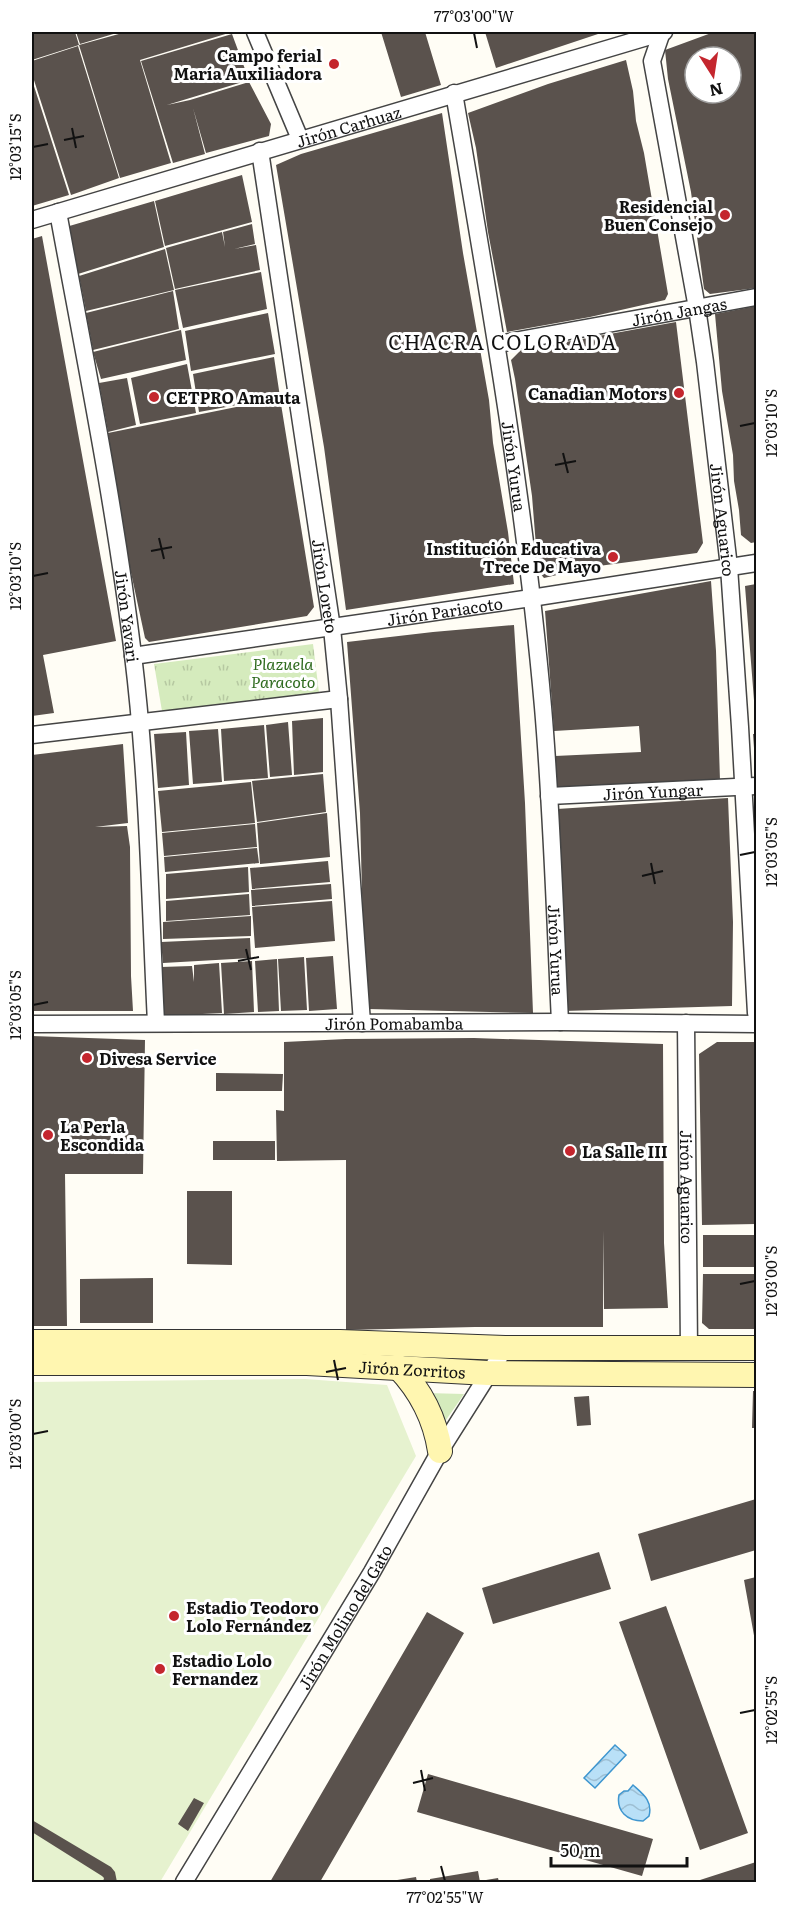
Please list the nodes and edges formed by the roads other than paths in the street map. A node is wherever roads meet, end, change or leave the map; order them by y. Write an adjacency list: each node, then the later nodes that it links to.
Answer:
1 (255, 32): 4 (street)
2 (662, 32): 3 (street, Jirón Carhuaz); 9 (street, Jirón Aguarico)
3 (454, 93): 4 (street, Jirón Carhuaz); 10 (street, Jirón Yurua)
4 (300, 139): 5 (street, Jirón Carhuaz)
5 (260, 151): 6 (street, Jirón Carhuaz); 14 (street, Jirón Loreto)
6 (58, 212): 7 (street, Jirón Carhuaz); 15 (street, Jirón Yavari)
7 (32, 220)
8 (756, 297): 9 (street, Jirón Jangas)
9 (697, 308): 10 (street, Jirón Jangas); 12 (street, Jirón Aguarico)
10 (498, 344): 13 (street, Jirón Yurua)
11 (756, 563): 12 (street, Jirón Pariacoto)
12 (729, 567): 13 (street, Jirón Pariacoto); 19 (street, Jirón Aguarico)
13 (531, 598): 14 (street, Jirón Pariacoto); 20 (street, Jirón Yurua)
14 (332, 628): 15 (street, Jirón Pariacoto); 16 (street, Jirón Loreto)
15 (133, 656): 17 (street, Jirón Yavari)
16 (339, 699): 17 (street); 24 (street, Jirón Loreto)
17 (140, 722): 18 (street); 23 (street, Jirón Yavari)
18 (32, 735)
19 (750, 787): 20 (street, Jirón Yungar); 21 (street, Jirón Aguarico)
20 (549, 796): 22 (street, Jirón Yurua)
21 (756, 1013)
22 (560, 1022): 24 (street, Jirón Pomabamba); 25 (street, Jirón Pomabamba)
23 (156, 1023): 24 (street, Jirón Pomabamba); 26 (street, Jirón Pomabamba)
24 (362, 1023)
25 (686, 1023): 27 (street, Jirón Pomabamba); 31 (street, Jirón Aguarico)
26 (32, 1024)
27 (756, 1024)
28 (32, 1342): 29 (main road, Jirón Zorritos)
29 (504, 1348): 31 (main road, Jirón Zorritos); 34 (street, Jirón Molino del Gato)
30 (756, 1348): 31 (main road, Jirón Zorritos)
31 (689, 1349)
32 (32, 1363): 33 (main road, Jirón Zorritos)
33 (398, 1367): 34 (main road, Jirón Zorritos); 36 (main road)
34 (488, 1373): 35 (main road, Jirón Zorritos); 36 (street, Jirón Molino del Gato)
35 (756, 1375)
36 (440, 1451): 37 (street, Jirón Molino del Gato)
37 (184, 1882)

